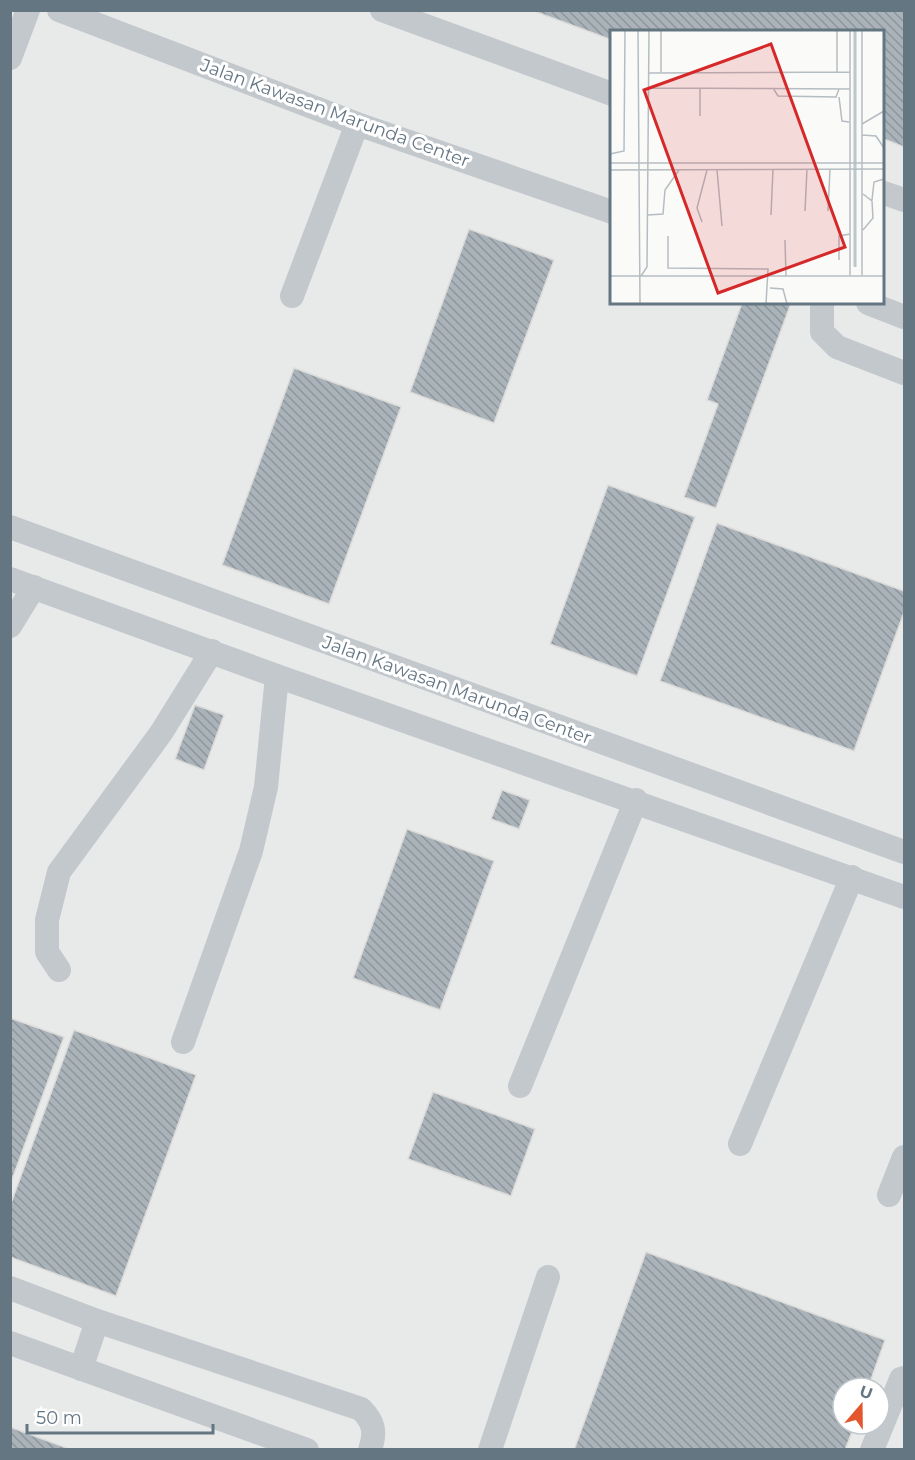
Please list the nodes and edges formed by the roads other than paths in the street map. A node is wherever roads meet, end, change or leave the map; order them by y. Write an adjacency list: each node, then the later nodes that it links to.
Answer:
1 (28, 10): 4 (lane)
2 (58, 10): 6 (lane, Jalan Kawasan Marunda Center)
3 (382, 10): 5 (lane)
4 (10, 58)
5 (610, 93)
6 (357, 124): 9 (lane, Jalan Kawasan Marunda Center); 10 (lane)
7 (885, 193): 8 (lane)
8 (904, 201)
9 (610, 211)
10 (292, 296)
11 (822, 304): 14 (lane)
12 (871, 304): 13 (lane)
13 (904, 317)
14 (904, 373)
15 (10, 527): 22 (lane, Jalan Kawasan Marunda Center)
16 (10, 579): 17 (lane)
17 (34, 587): 18 (lane); 19 (lane)
18 (10, 626)
19 (212, 651): 20 (lane); 25 (lane)
20 (277, 676): 21 (lane); 26 (lane)
21 (636, 800): 23 (lane); 27 (lane)
22 (904, 852)
23 (852, 877): 24 (lane); 28 (lane)
24 (904, 897)
25 (59, 970)
26 (183, 1042)
27 (520, 1086)
28 (740, 1144)
29 (904, 1157): 30 (lane)
30 (889, 1196)
31 (548, 1277): 39 (lane)
32 (10, 1288): 33 (lane)
33 (97, 1321): 35 (lane); 38 (lane)
34 (10, 1344): 35 (lane)
35 (81, 1369): 37 (lane)
36 (904, 1378): 40 (lane)
37 (307, 1449)
38 (370, 1449)
39 (490, 1449)
40 (872, 1449)

